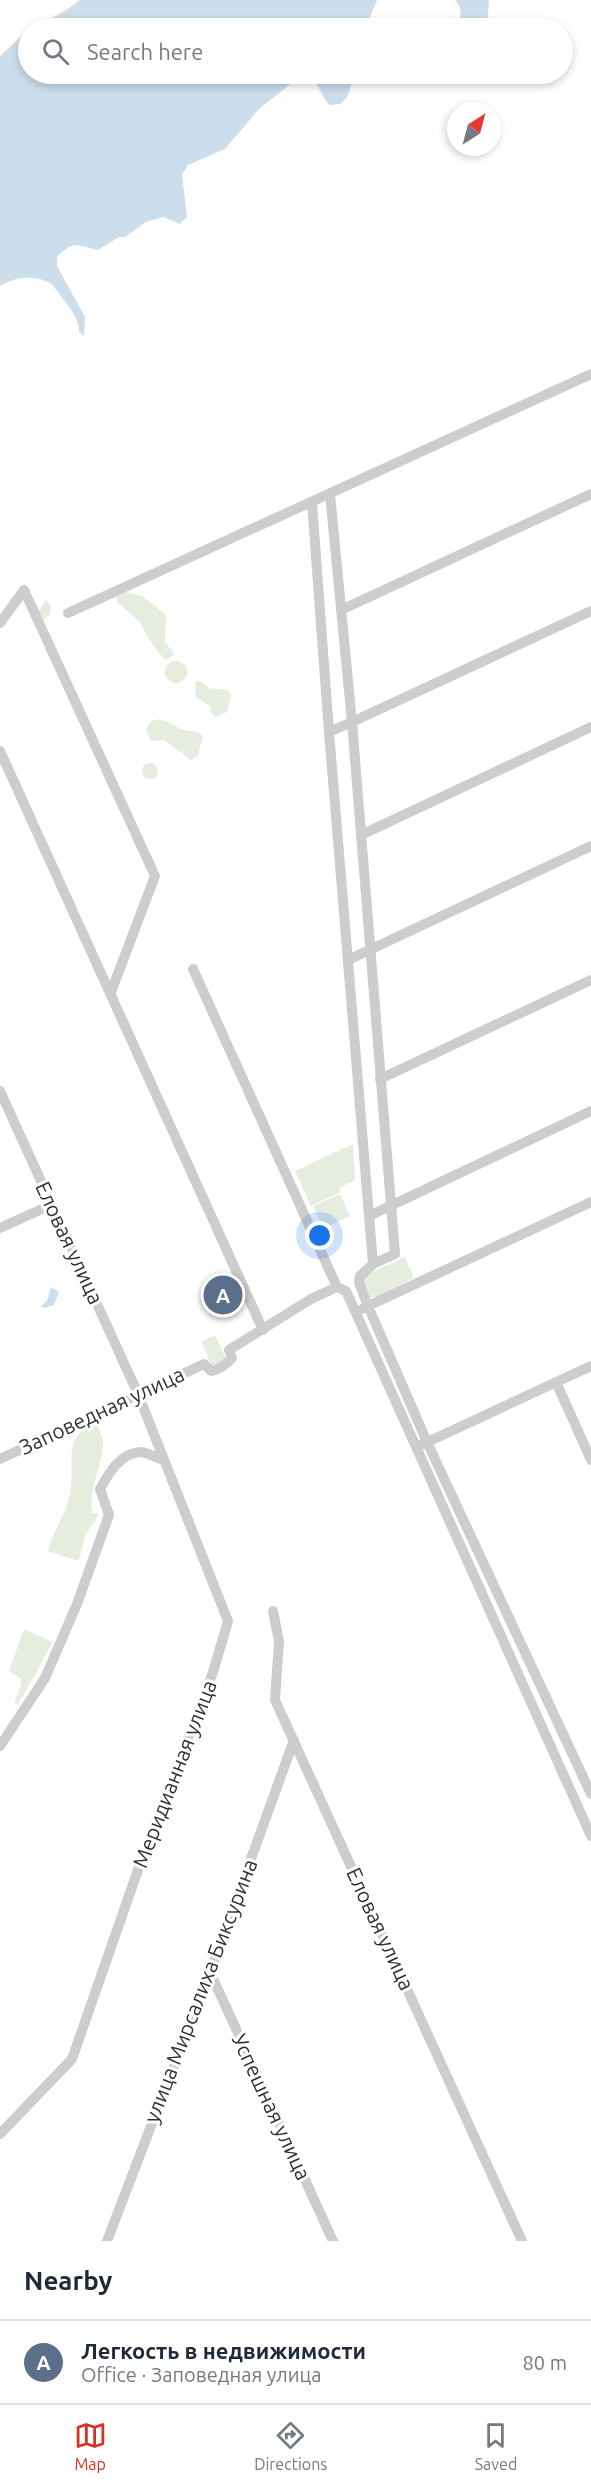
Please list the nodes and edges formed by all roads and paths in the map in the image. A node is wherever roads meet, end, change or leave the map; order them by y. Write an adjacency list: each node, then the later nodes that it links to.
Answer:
1 (591, 374): 2 (street)
2 (330, 494): 4 (street); 5 (street)
3 (591, 494): 5 (street)
4 (312, 502): 7 (street); 11 (street)
5 (341, 610): 9 (street)
6 (591, 611): 9 (street)
7 (68, 613)
8 (0, 623): 19 (street)
9 (352, 722): 11 (street); 13 (street)
10 (591, 727): 13 (street)
11 (329, 732): 16 (street)
12 (0, 752): 19 (street)
13 (361, 835): 15 (street)
14 (591, 846): 15 (street)
15 (370, 949): 16 (street); 20 (street)
16 (348, 960): 26 (street)
17 (193, 969): 29 (street)
18 (591, 980): 20 (street)
19 (111, 992): 32 (street)
20 (380, 1079): 25 (street)
21 (0, 1091): 24 (street, Еловая улица)
22 (591, 1111): 25 (street)
23 (591, 1202): 30 (street)
24 (51, 1205): 27 (street); 35 (street, Еловая улица)
25 (392, 1206): 26 (street); 28 (street)
26 (369, 1216): 28 (street)
27 (0, 1228)
28 (373, 1264): 30 (street)
29 (337, 1287): 31 (street); 32 (street)
30 (368, 1306): 31 (street); 36 (street)
31 (356, 1311): 37 (street)
32 (263, 1330): 35 (street, Заповедная улица)
33 (591, 1366): 34 (street)
34 (556, 1382): 36 (street); 40 (street)
35 (138, 1394): 38 (street, Заповедная улица); 39 (street, Меридианная улица)
36 (427, 1442): 37 (street); 44 (street)
37 (416, 1447): 45 (street)
38 (0, 1459)
39 (164, 1460): 43 (street); 47 (street, Меридианная улица)
40 (591, 1460)
41 (273, 1611): 42 (street, Еловая улица)
42 (294, 1740): 46 (street, улица Мирсалиха Биксурина); 50 (street, Еловая улица)
43 (0, 1746)
44 (591, 1793)
45 (591, 1836)
46 (210, 1972): 48 (street, улица Мирсалиха Биксурина); 49 (street, Успешная улица)
47 (0, 2134)
48 (107, 2241)
49 (333, 2241)
50 (522, 2241)

